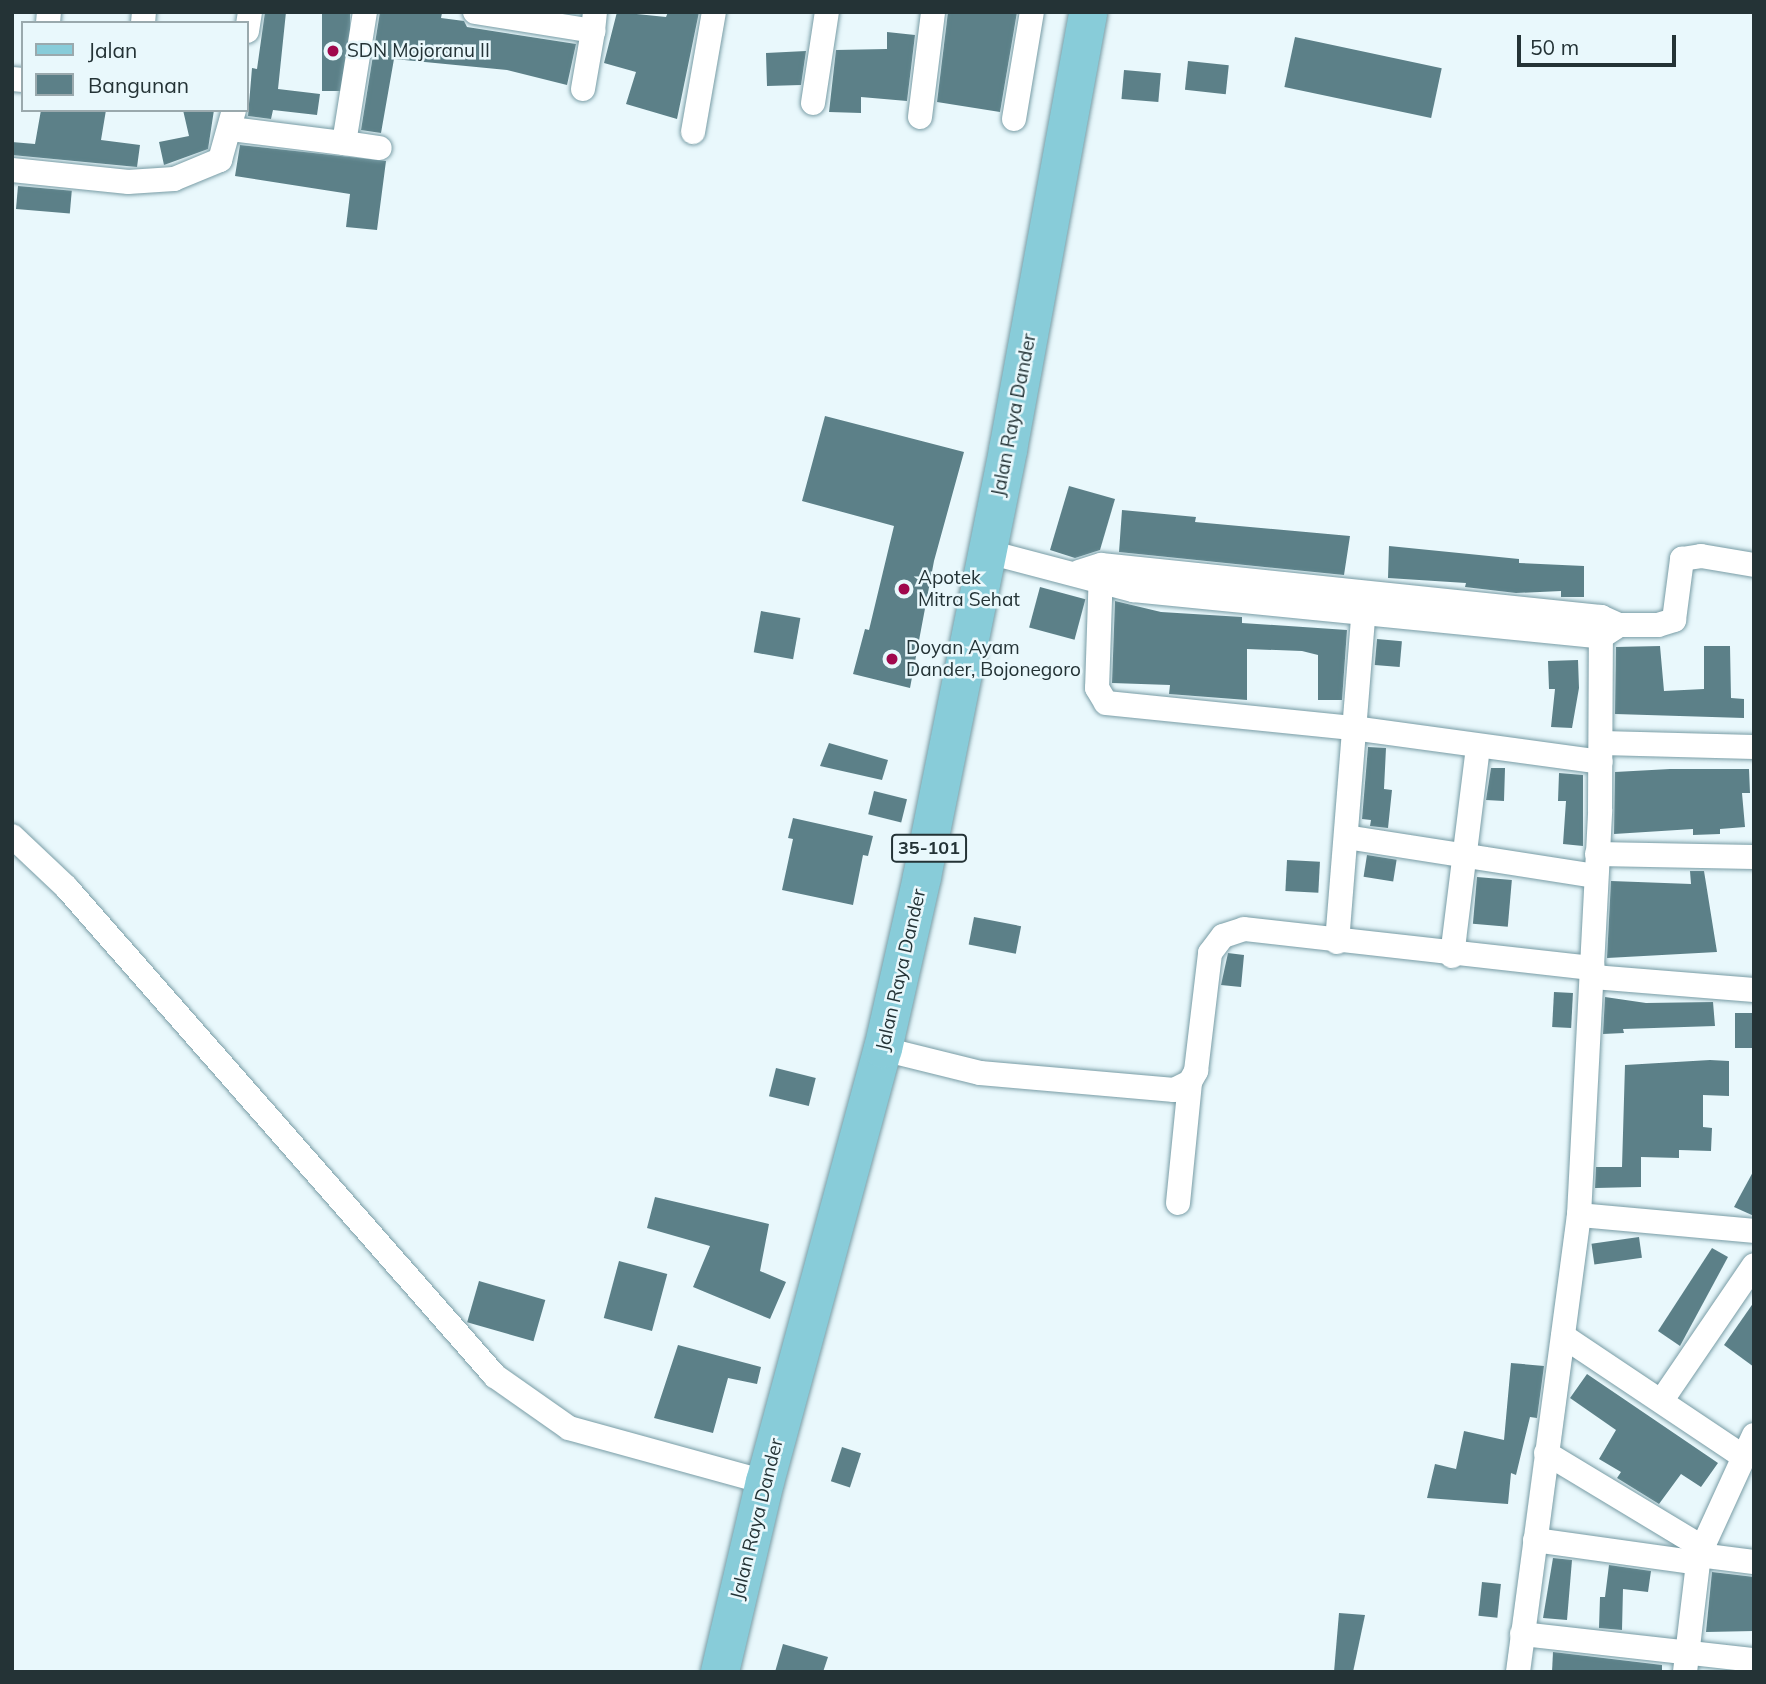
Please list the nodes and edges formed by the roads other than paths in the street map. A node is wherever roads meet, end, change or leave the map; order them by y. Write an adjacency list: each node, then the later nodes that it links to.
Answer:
1 (365, 12): 15 (street)
2 (475, 12): 8 (street)
3 (714, 12): 14 (street)
4 (827, 12): 10 (street)
5 (933, 12): 11 (street)
6 (1032, 12): 12 (street)
7 (1088, 12): 18 (main road, Jalan Raya Dander / 35-101)
8 (594, 22): 9 (street)
9 (583, 89)
10 (813, 103)
11 (920, 117)
12 (1014, 119)
13 (233, 120): 15 (street); 17 (street)
14 (693, 132)
15 (344, 143): 16 (street)
16 (380, 148)
17 (12, 170)
18 (988, 552): 20 (street); 36 (main road, Jalan Raya Dander / 35-101)
19 (1754, 565): 22 (street)
20 (1093, 574): 21 (street); 23 (street)
21 (1364, 605): 22 (street); 23 (street)
22 (1607, 627): 26 (street)
23 (1353, 728): 25 (street); 28 (street)
24 (1754, 747): 26 (street)
25 (1478, 748): 26 (street); 29 (street)
26 (1602, 753): 31 (street)
27 (12, 836): 46 (street)
28 (1346, 837): 29 (street); 32 (street)
29 (1464, 856): 31 (street); 33 (street)
30 (1754, 857): 31 (street)
31 (1597, 865): 34 (street)
32 (1337, 942): 33 (street); 37 (street)
33 (1452, 956): 34 (street)
34 (1593, 973): 35 (street); 39 (street)
35 (1754, 990)
36 (883, 1049): 37 (street); 46 (main road, Jalan Raya Dander / 35-101)
37 (1190, 1082): 38 (street)
38 (1178, 1203)
39 (1579, 1215): 40 (street); 42 (street)
40 (1754, 1231)
41 (1754, 1265): 43 (street)
42 (1563, 1336): 43 (street); 45 (street)
43 (1662, 1400): 44 (street)
44 (1747, 1445): 48 (street)
45 (1546, 1453): 47 (street); 48 (street)
46 (765, 1482): 53 (main road, Jalan Raya Dander / 35-101)
47 (1535, 1540): 48 (street); 50 (street)
48 (1699, 1555): 49 (street); 52 (street)
49 (1754, 1562)
50 (1522, 1634): 52 (street); 54 (street)
51 (1754, 1660): 52 (street)
52 (1686, 1662)
53 (720, 1672)
54 (1518, 1672)

